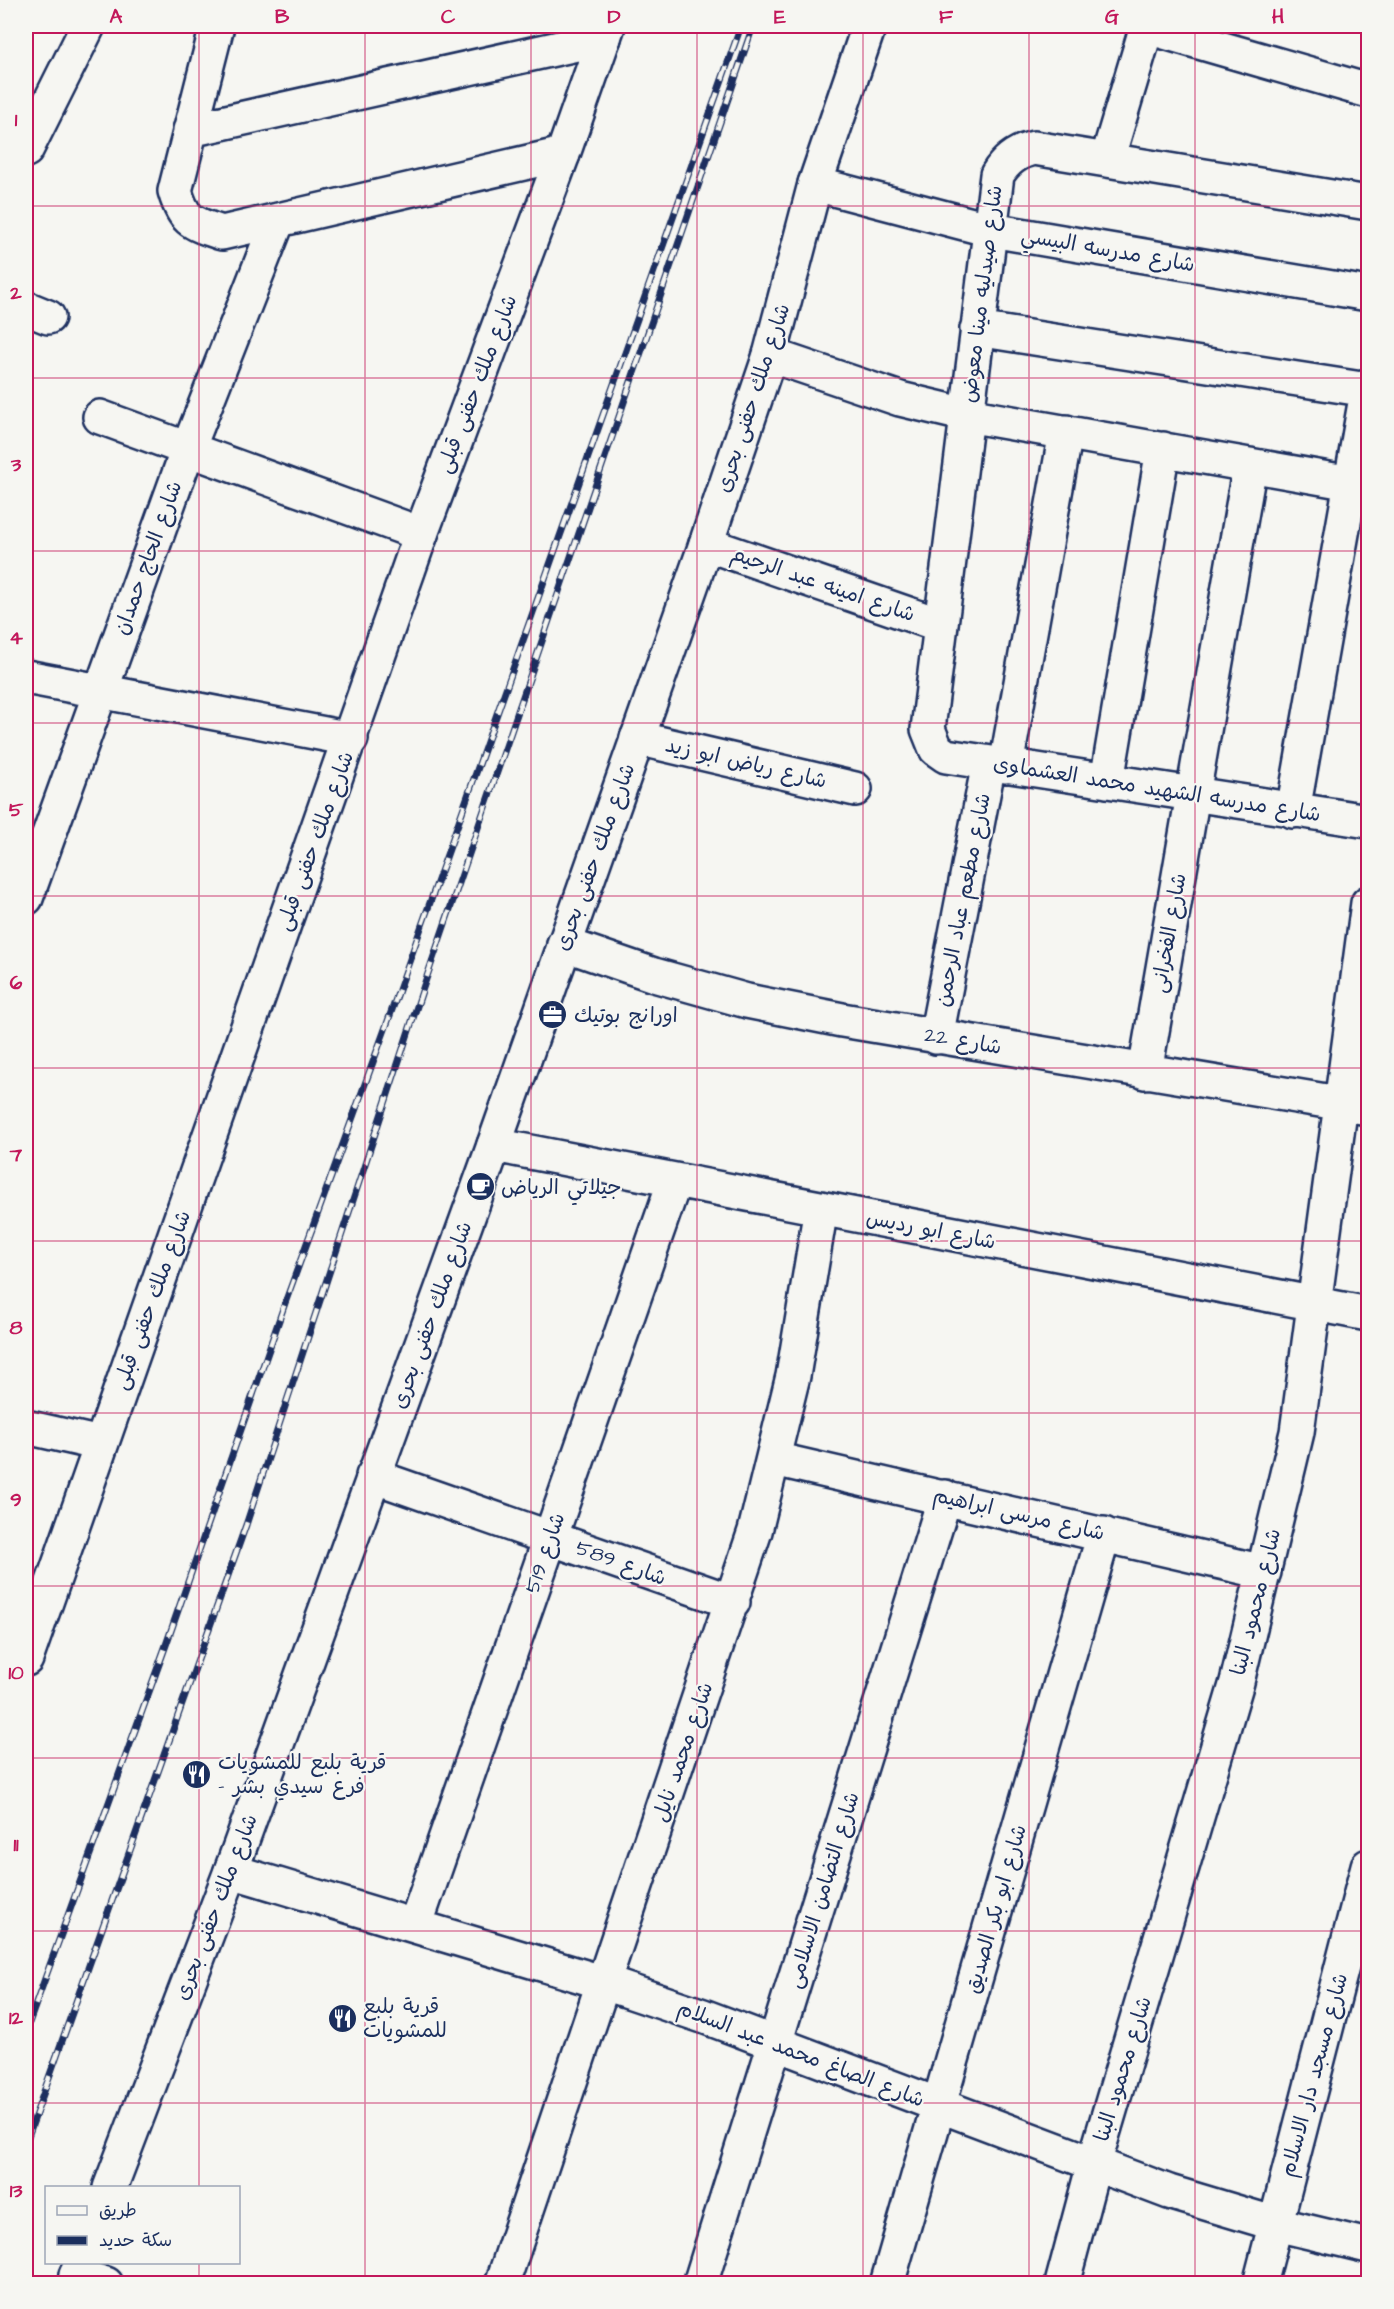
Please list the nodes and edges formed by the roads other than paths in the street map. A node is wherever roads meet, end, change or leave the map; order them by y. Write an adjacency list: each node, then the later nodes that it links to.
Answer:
1 (88, 26): 8 (street)
2 (217, 26): 7 (street)
3 (869, 26): 11 (street, شارع ملك حفنى بحرى)
4 (1147, 26): 6 (street); 10 (street)
5 (606, 32): 7 (street); 9 (street, شارع ملك حفنى قبلى)
6 (1365, 90)
7 (190, 130): 13 (street)
8 (26, 150)
9 (563, 154): 13 (street); 26 (street, شارع ملك حفنى قبلى)
10 (1107, 160): 12 (street, شارع صيدليه مينا معوض); 14 (street, شارع صيدليه مينا معوض)
11 (815, 184): 14 (street, شارع مدرسه البيسي); 17 (street, شارع ملك حفنى بحرى)
12 (1368, 203)
13 (278, 220): 22 (street, شارع الحاج حمدان)
14 (990, 230): 15 (street, شارع مدرسه البيسي); 16 (street, شارع صيدليه مينا معوض)
15 (1368, 294)
16 (978, 329): 18 (street); 19 (street, شارع صيدليه مينا معوض)
17 (770, 355): 19 (street); 27 (street, شارع ملك حفنى بحرى)
18 (1368, 389): 25 (street)
19 (967, 415): 21 (street); 28 (street, شارع صيدليه مينا معوض)
20 (100, 417): 22 (street)
21 (1066, 432): 23 (street); 34 (street, شارع مطعم عباد الرحمن)
22 (188, 449): 26 (street); 30 (street, شارع الحاج حمدان)
23 (1163, 449): 24 (street); 35 (street)
24 (1250, 465): 25 (street); 37 (street, شارع الفخرانى)
25 (1360, 484): 38 (street)
26 (421, 534): 32 (street, شارع ملك حفنى قبلى)
27 (706, 544): 28 (street, شارع امينه عبد الرحيم); 31 (street, شارع ملك حفنى بحرى)
28 (940, 625): 33 (street, شارع صيدليه مينا معوض)
29 (26, 677): 30 (street)
30 (99, 692): 32 (street); 40 (street, شارع الحاج حمدان)
31 (637, 738): 36 (street, شارع رياض ابو زيد); 42 (street, شارع ملك حفنى بحرى)
32 (351, 739): 52 (street, شارع ملك حفنى قبلى)
33 (946, 756): 34 (street, شارع مدرسه الشهيد محمد العشماوى)
34 (998, 764): 35 (street, شارع مدرسه الشهيد محمد العشماوى); 43 (street, شارع مطعم عباد الرحمن)
35 (1107, 782): 37 (street, شارع مدرسه الشهيد محمد العشماوى)
36 (855, 789)
37 (1193, 795): 38 (street, شارع مدرسه الشهيد محمد العشماوى); 44 (street, شارع الفخرانى)
38 (1293, 810): 39 (street, شارع مدرسه الشهيد محمد العشماوى)
39 (1368, 821)
40 (26, 898)
41 (1368, 903): 45 (street, شارع محمود البنا)
42 (564, 944): 43 (street, شارع 22); 46 (street, شارع ملك حفنى بحرى)
43 (936, 1037): 44 (street, شارع 22)
44 (1145, 1072): 45 (street, شارع 22)
45 (1355, 1106): 49 (street, شارع محمود البنا)
46 (494, 1145): 47 (street, شارع ابو رديس); 54 (street, شارع ملك حفنى بحرى)
47 (675, 1180): 48 (street, شارع ابو رديس); 57 (street, شارع 519)
48 (821, 1209): 49 (street, شارع ابو رديس); 53 (street, شارع محمد نايل)
49 (1313, 1303): 50 (street, شارع ابو رديس); 58 (street, شارع محمود البنا)
50 (1368, 1314)
51 (26, 1427): 52 (street)
52 (101, 1444): 60 (street, شارع ملك حفنى قبلى)
53 (774, 1459): 55 (street, شارع مرسى ابراهيم); 59 (street, شارع محمد نايل)
54 (374, 1476): 57 (street, شارع 589); 62 (street, شارع ملك حفنى بحرى)
55 (945, 1497): 56 (street, شارع مرسى ابراهيم); 65 (street, شارع التضامن الاسلامى)
56 (1104, 1534): 58 (street, شارع مرسى ابراهيم); 66 (street, شارع ابو بكر الصديق)
57 (551, 1538): 59 (street, شارع 589); 63 (street, شارع 519)
58 (1264, 1572): 67 (street, شارع محمود البنا)
59 (733, 1602): 64 (street, شارع محمد نايل)
60 (26, 1659)
61 (1368, 1866): 69 (street, شارع مسجد دار الاسلام)
62 (231, 1871): 63 (street, شارع الصاغ محمد عبد السلام); 68 (street, شارع ملك حفنى بحرى)
63 (415, 1926): 64 (street, شارع الصاغ محمد عبد السلام)
64 (605, 1983): 65 (street, شارع الصاغ محمد عبد السلام); 71 (street, شارع محمد نايل)
65 (775, 2042): 66 (street, شارع الصاغ محمد عبد السلام); 72 (street, شارع التضامن الاسلامى)
66 (939, 2106): 67 (street, شارع الصاغ محمد عبد السلام); 73 (street, شارع ابو بكر الصديق)
67 (1094, 2164): 69 (street, شارع الصاغ محمد عبد السلام); 74 (street, شارع محمود البنا)
68 (110, 2186)
69 (1275, 2224): 70 (street, شارع الصاغ محمد عبد السلام); 75 (street, شارع مسجد دار الاسلام)
70 (1368, 2246)
71 (502, 2283)
72 (700, 2283)
73 (887, 2283)
74 (1062, 2283)
75 (1260, 2283)

